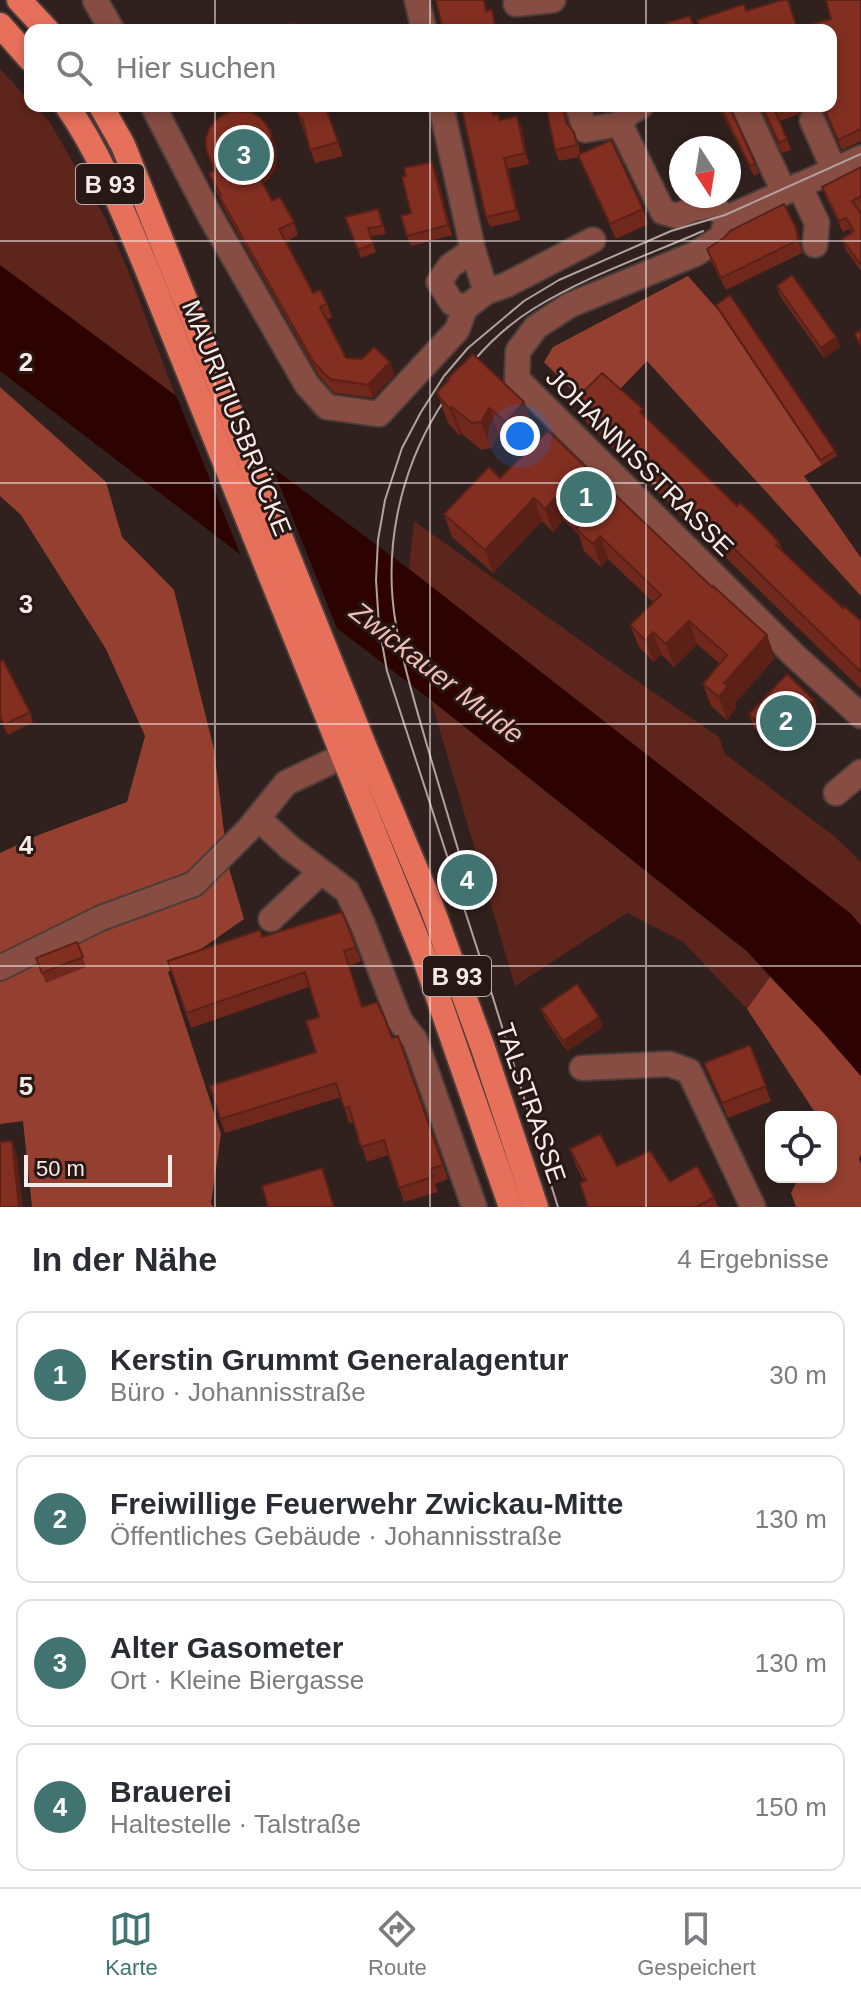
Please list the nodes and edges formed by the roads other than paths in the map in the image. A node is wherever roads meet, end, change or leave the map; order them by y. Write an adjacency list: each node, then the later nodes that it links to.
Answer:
1 (19, 0): 6 (main road)
2 (95, 0): 7 (street)
3 (417, 0): 8 (street)
4 (553, 0): 5 (street)
5 (516, 4)
6 (41, 24)
7 (109, 24)
8 (423, 24)
9 (0, 25): 10 (main road)
10 (24, 52)
11 (71, 112): 30 (main road, MAURITIUSBRÜCKE / B 93)
12 (104, 112): 30 (main road, MAURITIUSBRÜCKE / B 93)
13 (159, 112): 28 (street)
14 (442, 112): 26 (street)
15 (580, 112): 19 (street)
16 (631, 112): 19 (street)
17 (747, 112): 22 (street)
18 (812, 120): 21 (street)
19 (620, 124): 23 (street)
20 (861, 158): 21 (street)
21 (834, 170): 22 (street)
22 (792, 189): 23 (street); 25 (street)
23 (727, 218): 29 (street, JOHANNISSTRASSE)
24 (593, 240): 27 (street)
25 (815, 245)
26 (473, 250): 27 (street); 28 (street)
27 (486, 292): 28 (street)
28 (465, 308)
29 (861, 716)
30 (354, 753): 33 (street); 38 (main road, TALSTRASSE / B 93)
31 (861, 772): 32 (street)
32 (836, 793)
33 (258, 818): 34 (street); 36 (street)
34 (321, 872): 35 (street); 39 (street)
35 (271, 919)
36 (0, 968)
37 (582, 1068): 40 (street)
38 (521, 1199): 39 (street)
39 (473, 1207)
40 (753, 1207)

